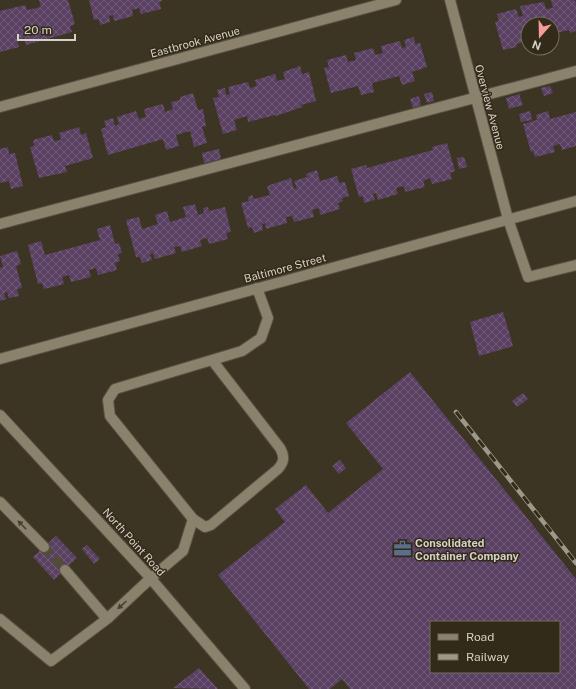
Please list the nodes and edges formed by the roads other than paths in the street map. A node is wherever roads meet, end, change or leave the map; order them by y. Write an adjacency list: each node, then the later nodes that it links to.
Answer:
1 (396, 0): 5 (street, Eastbrook Avenue)
2 (450, 0): 4 (street, Overview Avenue)
3 (576, 71): 4 (street)
4 (475, 99): 7 (street, Overview Avenue); 8 (street)
5 (0, 107)
6 (576, 201): 7 (street, Baltimore Street)
7 (508, 219): 9 (street, Overview Avenue); 10 (street, Baltimore Street)
8 (0, 224)
9 (576, 265)
10 (257, 288): 11 (street, Baltimore Street); 12 (street)
11 (0, 359)
12 (212, 360): 15 (street); 15 (street)
13 (0, 415): 18 (street, North Point Road)
14 (0, 502): 16 (street, one-way to 14)
15 (193, 519): 18 (street)
16 (44, 547)
17 (65, 570): 20 (street)
18 (151, 578): 20 (street, one-way to 20); 21 (street, North Point Road)
19 (0, 619): 20 (street)
20 (107, 619)
21 (245, 689)

